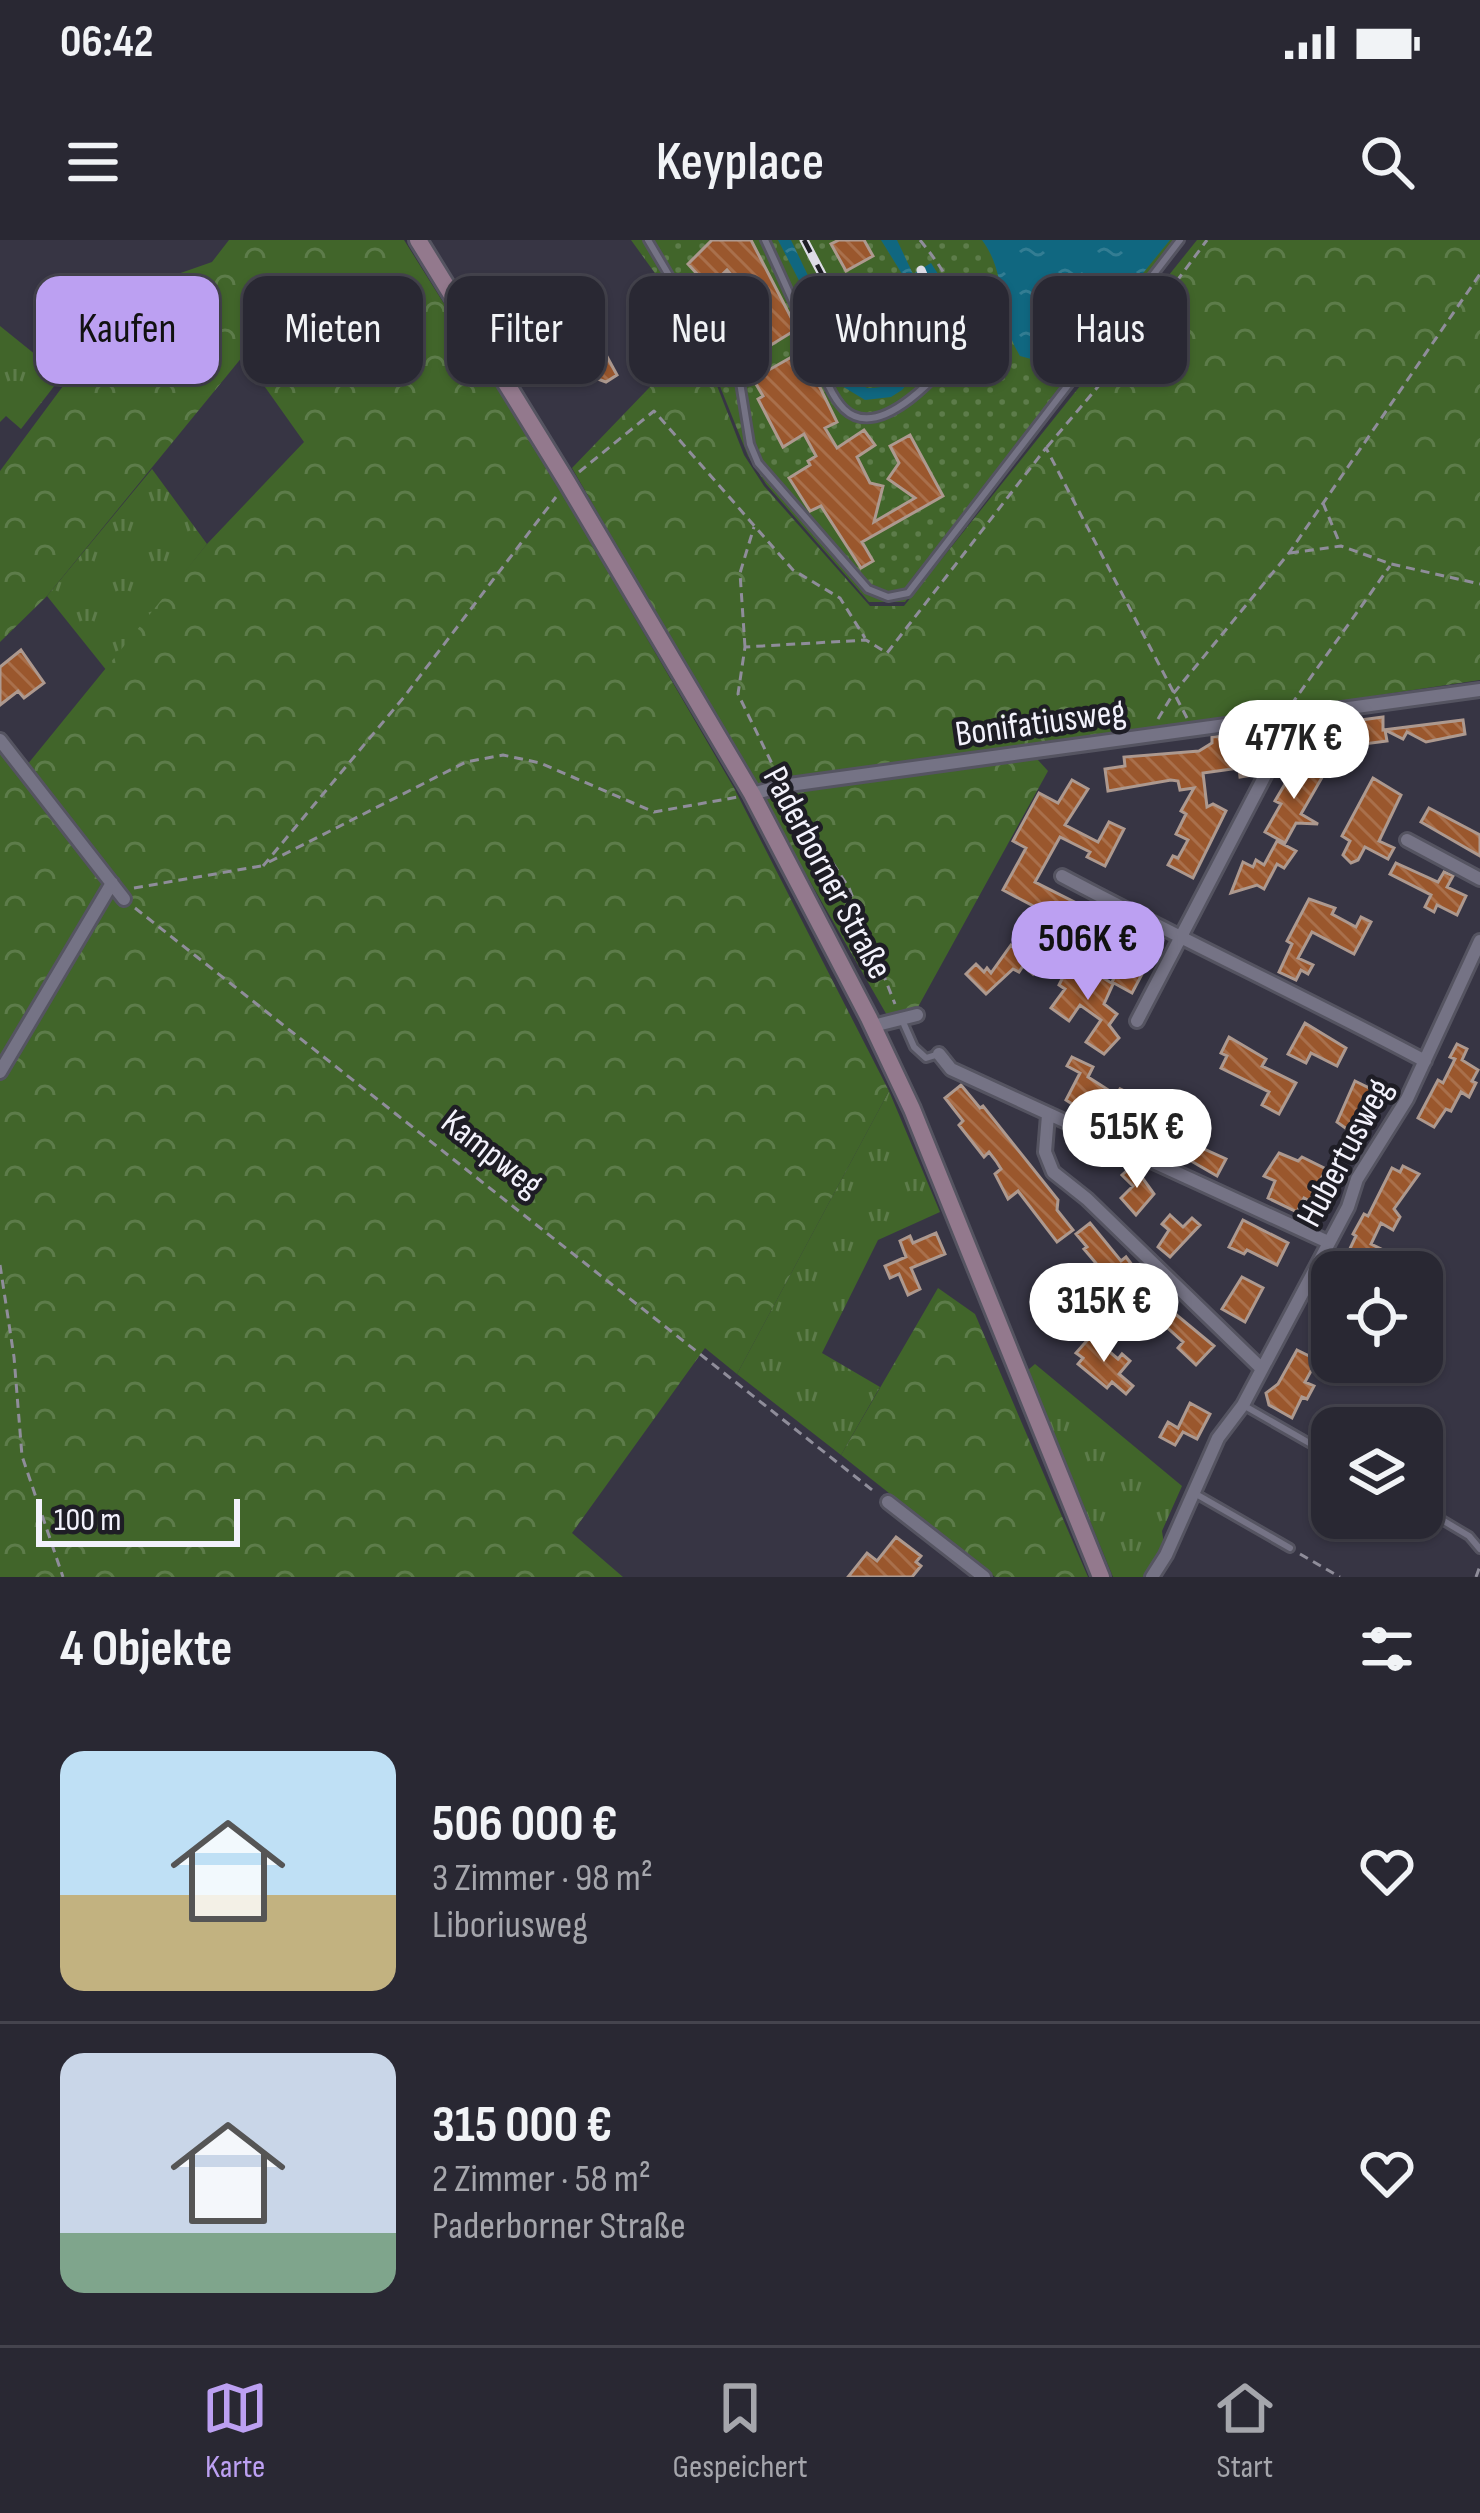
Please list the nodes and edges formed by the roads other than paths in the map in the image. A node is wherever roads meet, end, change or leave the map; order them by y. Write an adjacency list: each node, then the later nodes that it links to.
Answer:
1 (418, 240): 11 (main road, Paderborner Straße)
2 (648, 240): 4 (lane)
3 (765, 240): 5 (lane)
4 (1180, 240)
5 (793, 303)
6 (829, 384): 7 (lane)
7 (926, 384)
8 (1480, 690): 9 (street, Bonifatiusweg)
9 (1281, 718): 11 (street, Bonifatiusweg); 17 (street)
10 (0, 740): 15 (street)
11 (752, 794): 22 (main road, Paderborner Straße)
12 (1407, 840): 14 (street)
13 (1062, 876): 17 (street)
14 (1480, 879)
15 (112, 883): 16 (street); 25 (street)
16 (124, 899)
17 (1181, 940): 21 (street); 24 (street)
18 (1479, 944): 24 (street, Hubertusweg)
19 (917, 1015): 20 (street)
20 (901, 1019): 22 (street); 23 (lane)
21 (1136, 1021)
22 (873, 1026): 37 (main road, Paderborner Straße)
23 (939, 1054): 26 (street)
24 (1425, 1061): 27 (street, Hubertusweg)
25 (0, 1072)
26 (1048, 1115): 27 (street); 28 (street)
27 (1328, 1242): 28 (street, Hubertusweg)
28 (1262, 1369): 29 (street, Hubertusweg)
29 (1244, 1405): 30 (lane); 31 (street, Hubertusweg)
30 (1311, 1444)
31 (1192, 1492): 34 (lane); 38 (street, Hubertusweg)
32 (888, 1502): 36 (street)
33 (1443, 1521): 35 (lane)
34 (1290, 1548)
35 (1480, 1549)
36 (984, 1577)
37 (1101, 1577)
38 (1152, 1577)

